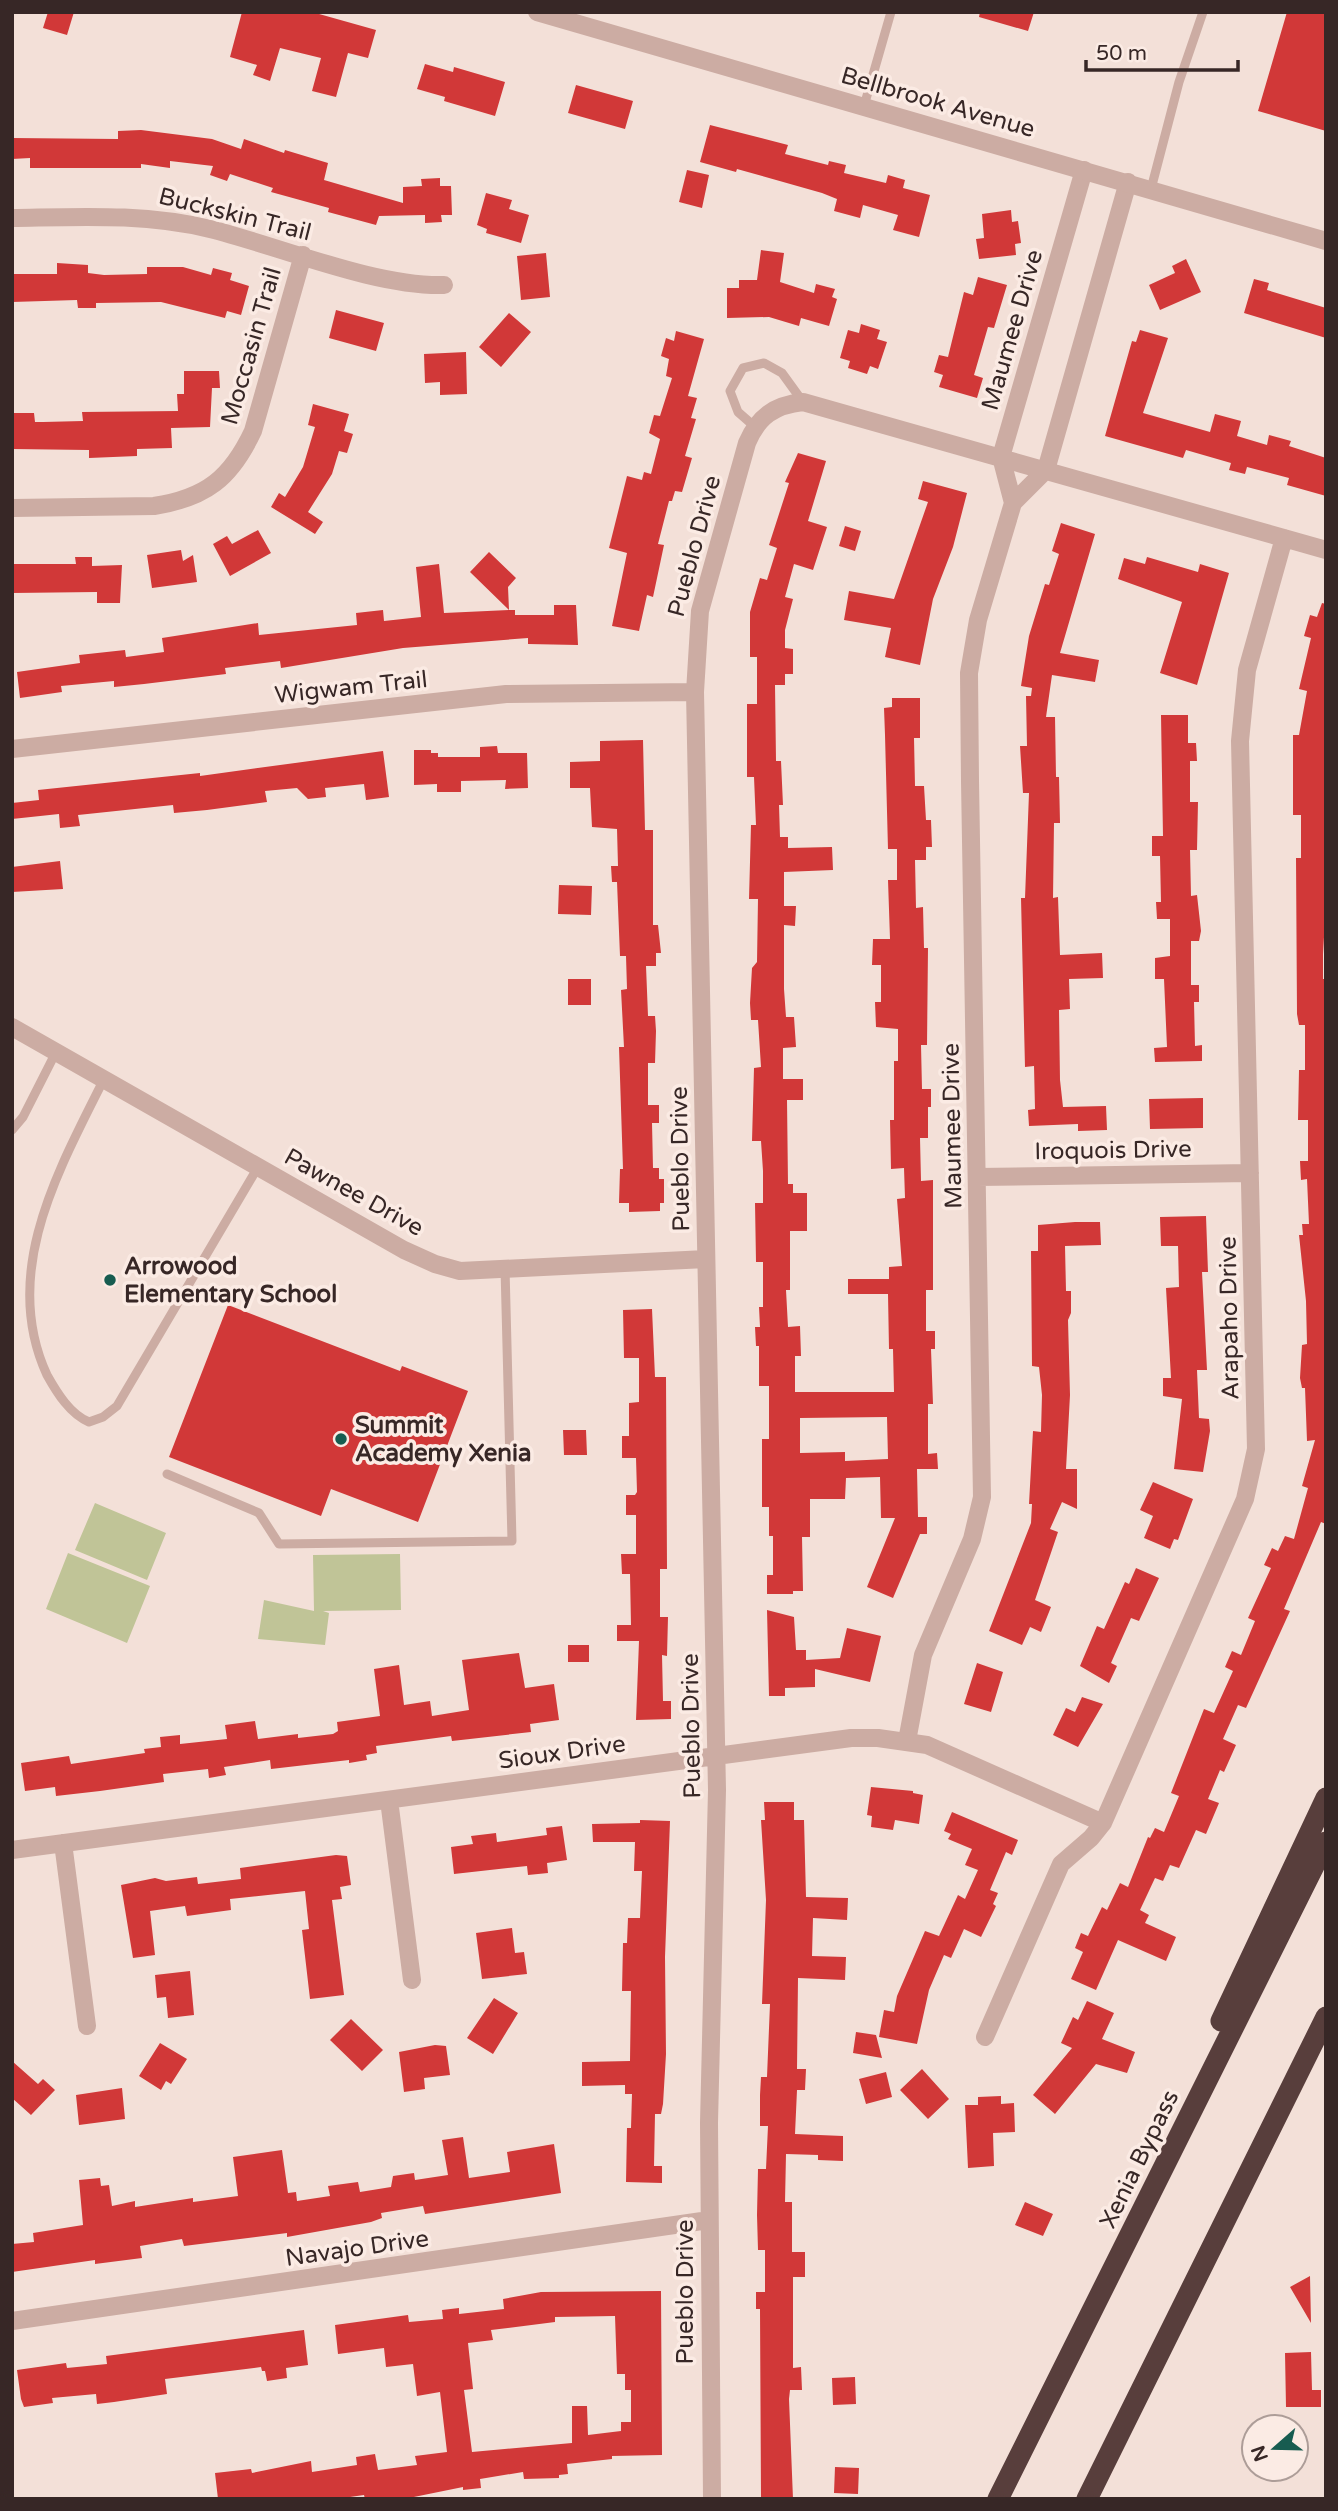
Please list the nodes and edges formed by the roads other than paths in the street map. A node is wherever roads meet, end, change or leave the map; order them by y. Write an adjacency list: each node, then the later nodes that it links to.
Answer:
1 (537, 12): 4 (street, Bellbrook Avenue)
2 (891, 12): 4 (lane)
3 (1203, 12): 7 (lane)
4 (864, 106): 5 (street, Bellbrook Avenue)
5 (1084, 170): 6 (street, Bellbrook Avenue); 14 (street, Maumee Drive)
6 (1128, 182): 7 (street, Bellbrook Avenue); 15 (street, Maumee Drive)
7 (1151, 189): 9 (street, Bellbrook Avenue)
8 (12, 218): 10 (street, Buckskin Trail)
9 (1326, 241)
10 (303, 255): 11 (street, Buckskin Trail); 17 (street, Moccasin Trail)
11 (444, 285)
12 (803, 402): 13 (street); 13 (lane); 14 (street)
13 (754, 426): 20 (street, Pueblo Drive)
14 (1001, 457): 15 (street); 16 (street)
15 (1046, 470): 16 (street, Maumee Drive); 18 (street)
16 (1013, 503): 28 (street, Maumee Drive)
17 (12, 508)
18 (1284, 538): 19 (street); 27 (street, Arapaho Drive)
19 (1326, 550)
20 (695, 691): 21 (street, Wigwam Trail); 29 (street, Pueblo Drive)
21 (12, 749)
22 (12, 1027): 23 (street, Pawnee Drive)
23 (56, 1052): 24 (street, Pawnee Drive); 25 (lane)
24 (104, 1079): 26 (street, Pawnee Drive); 26 (lane)
25 (12, 1130)
26 (258, 1167): 30 (street, Pawnee Drive)
27 (1250, 1173): 28 (street, Iroquois Drive); 36 (street, Arapaho Drive)
28 (977, 1177): 32 (street, Maumee Drive)
29 (706, 1259): 30 (street, Pawnee Drive); 33 (street, Pueblo Drive)
30 (505, 1269): 31 (lane)
31 (167, 1474)
32 (907, 1741): 33 (street, Sioux Drive); 36 (street, Sioux Drive)
33 (716, 1757): 35 (street, Sioux Drive); 46 (street, Pueblo Drive)
34 (1326, 1798): 48 (highway)
35 (389, 1800): 38 (street, Sioux Drive); 40 (street)
36 (1103, 1823): 43 (street, Arapaho Drive)
37 (1326, 1842): 48 (highway, Xenia Bypass)
38 (63, 1843): 39 (street, Sioux Drive); 42 (street)
39 (12, 1850)
40 (412, 1980)
41 (1326, 2017): 45 (highway)
42 (87, 2026)
43 (985, 2037)
44 (1326, 2047): 45 (highway)
45 (1241, 2187): 51 (highway)
46 (709, 2220): 47 (street, Navajo Drive); 49 (street, Pueblo Drive)
47 (12, 2321)
48 (1036, 2423): 50 (highway, Xenia Bypass)
49 (712, 2499)
50 (998, 2499)
51 (1087, 2499)

